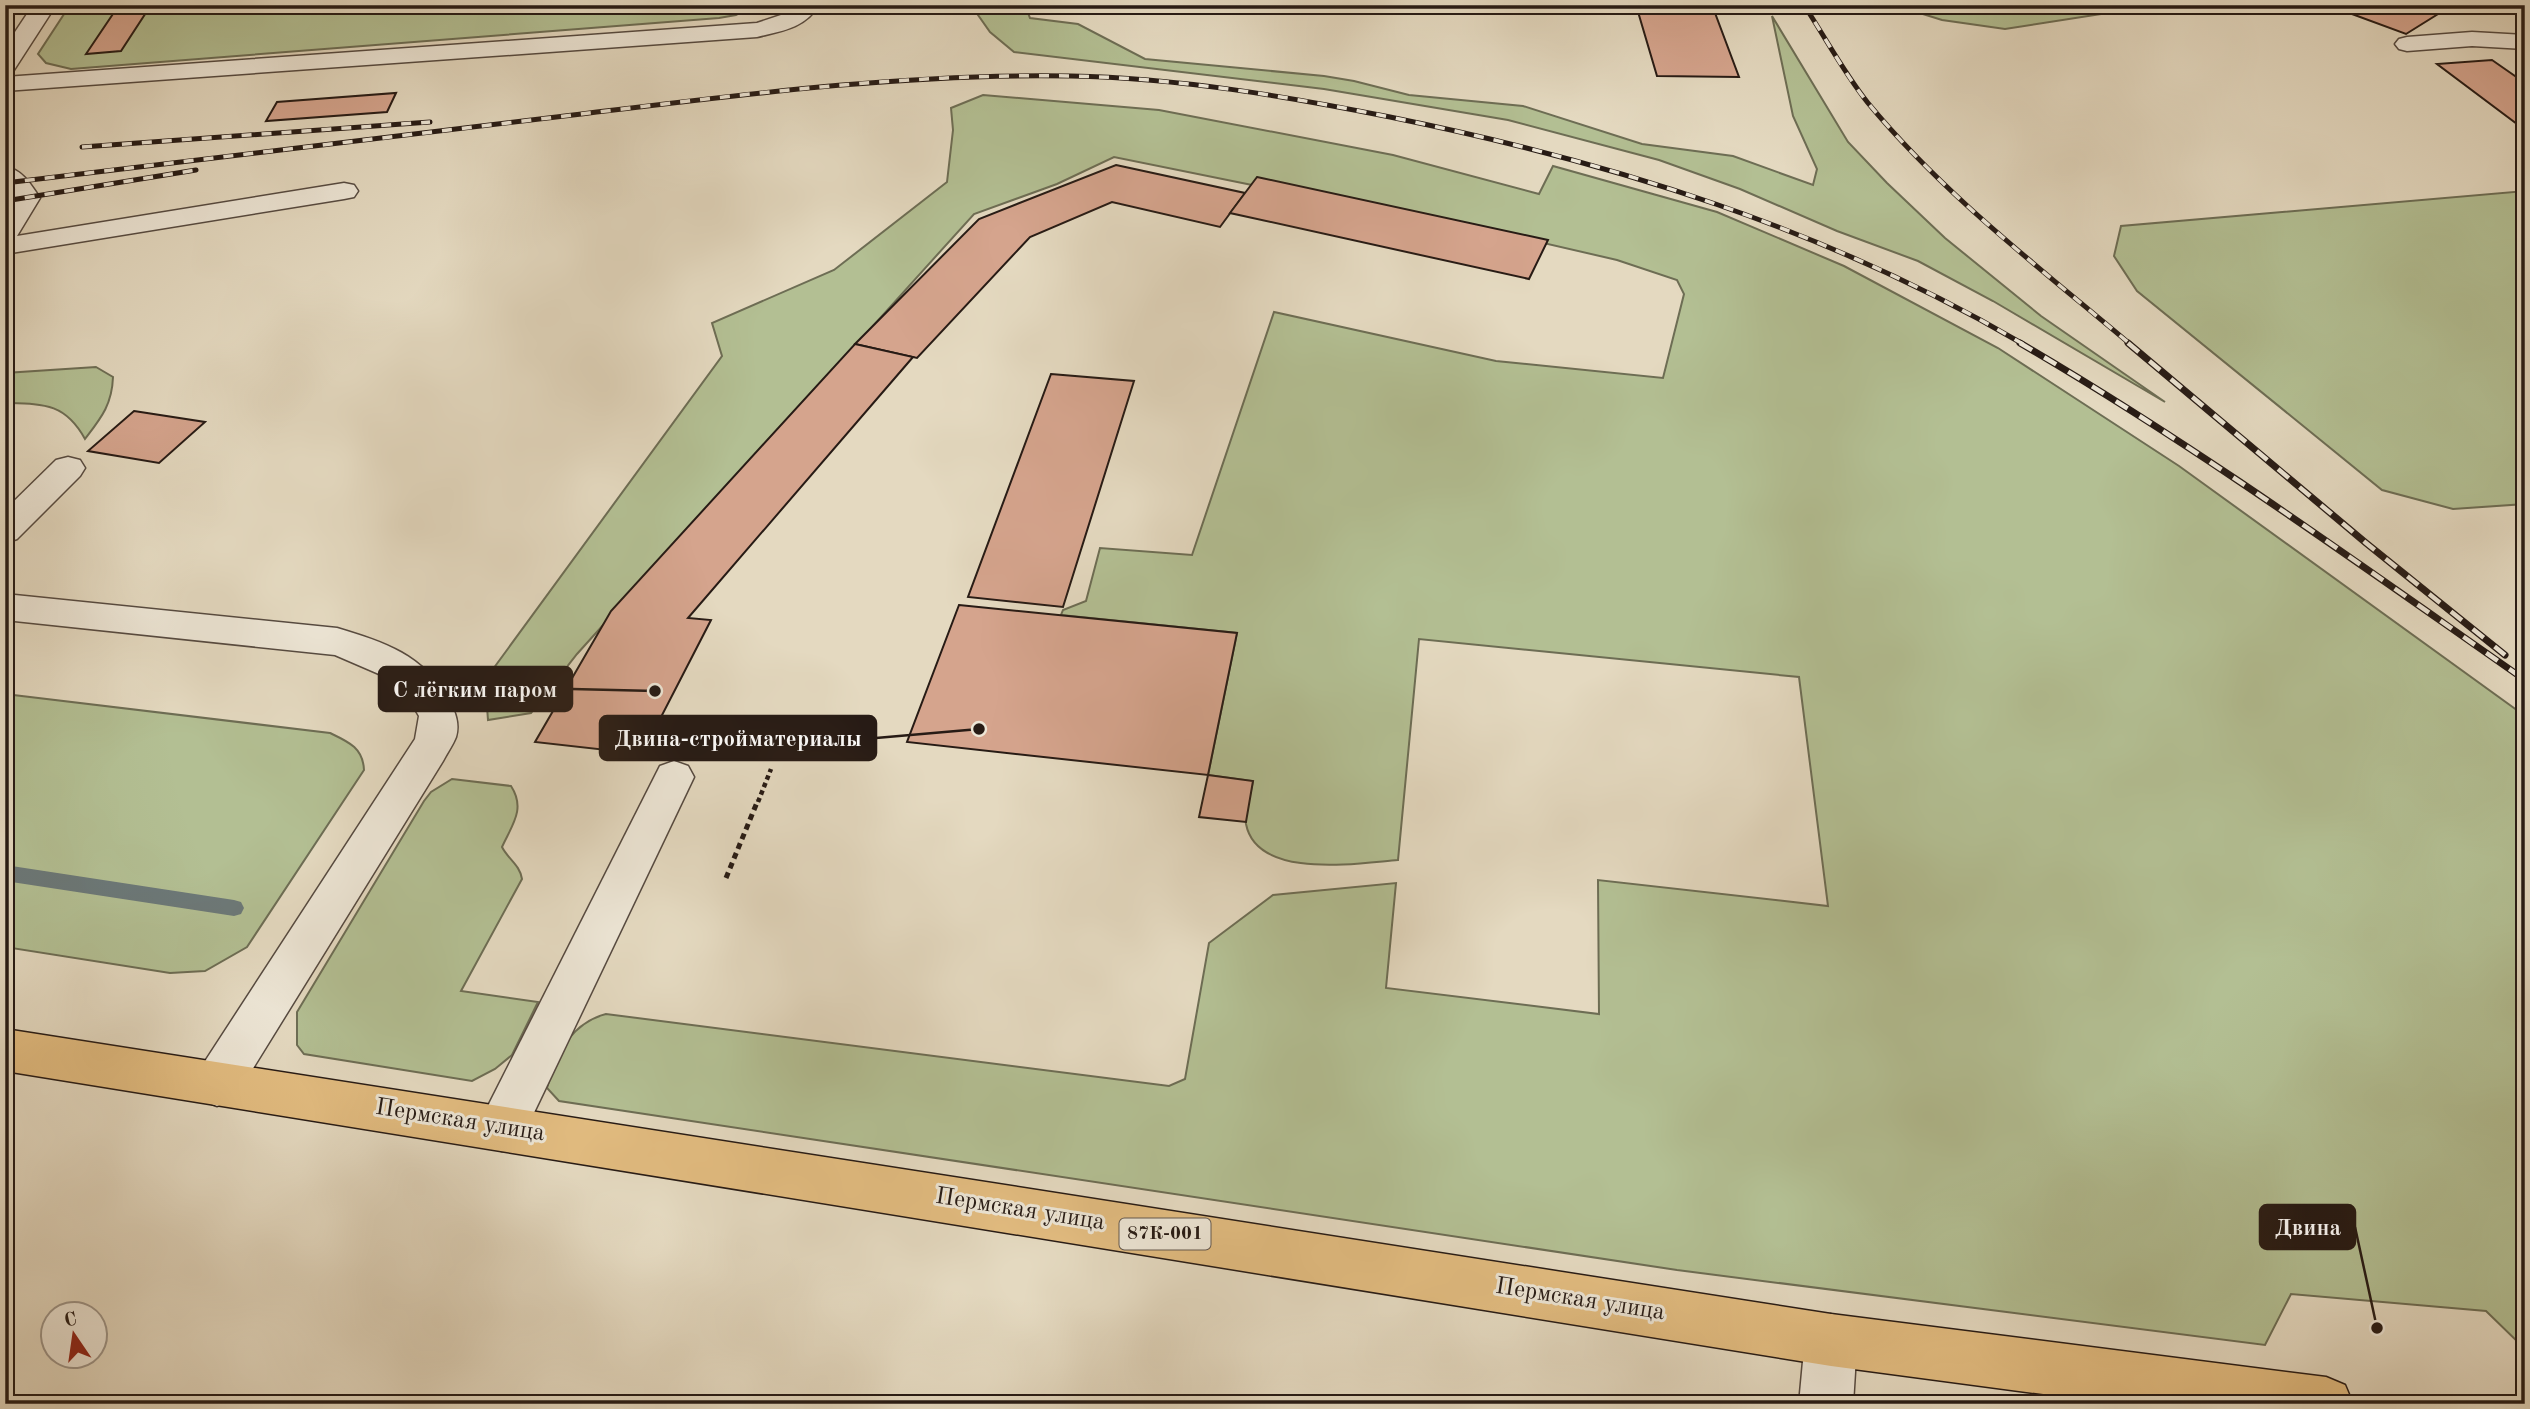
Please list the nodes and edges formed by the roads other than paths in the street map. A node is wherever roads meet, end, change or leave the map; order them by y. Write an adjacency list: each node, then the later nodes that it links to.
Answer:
1 (45, 5): 5 (lane)
2 (808, 5): 6 (lane)
3 (2525, 42): 4 (lane)
4 (2407, 44)
5 (5, 65)
6 (5, 84)
7 (5, 174): 9 (lane)
8 (344, 191): 10 (lane)
9 (5, 233)
10 (5, 246)
11 (68, 468): 12 (lane)
12 (5, 531)
13 (5, 607): 16 (lane)
14 (674, 777): 17 (lane)
15 (5, 1050): 16 (main road, Пермская улица / 87К-001)
16 (217, 1084): 17 (main road, Пермская улица / 87К-001)
17 (502, 1128): 18 (main road, Пермская улица / 87К-001)
18 (1831, 1340): 19 (lane); 20 (main road, Пермская улица / 87К-001)
19 (1826, 1404)
20 (2326, 1404)

